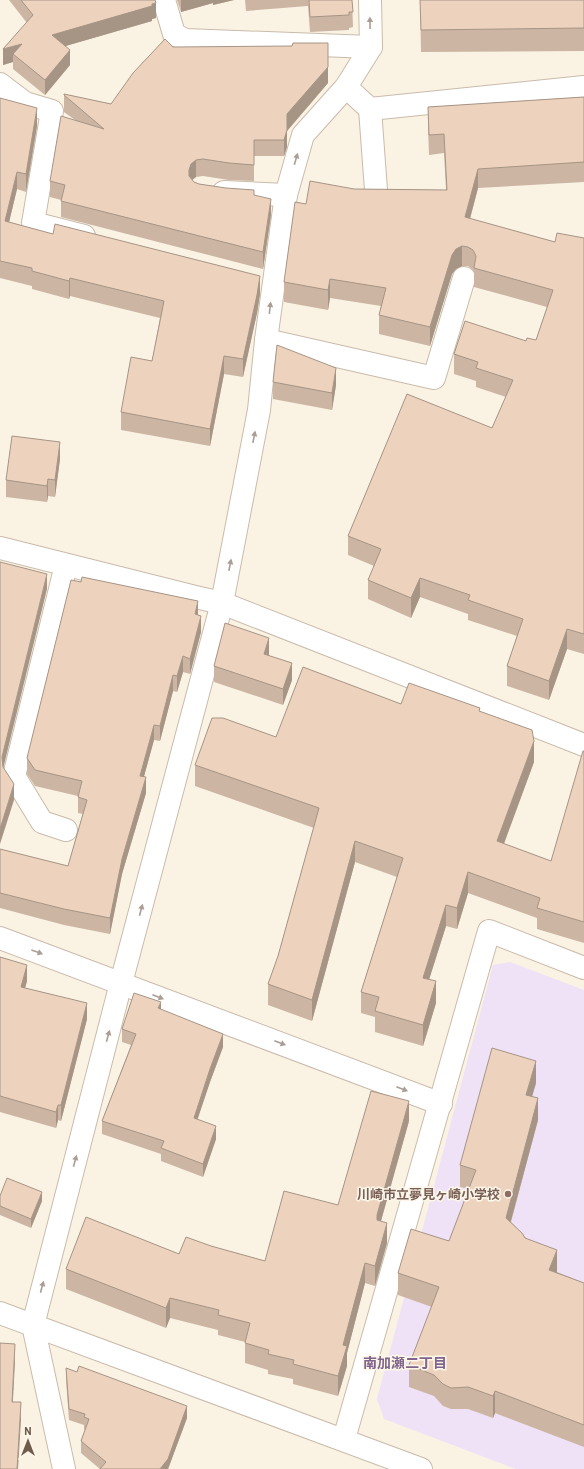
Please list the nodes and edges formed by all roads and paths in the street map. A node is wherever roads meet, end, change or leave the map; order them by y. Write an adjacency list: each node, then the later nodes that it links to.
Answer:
1 (164, 0): 3 (street)
2 (370, 0): 3 (street, one-way to 2)
3 (371, 47): 5 (street)
4 (0, 84): 11 (street)
5 (346, 87): 7 (street); 10 (street, one-way to 5)
6 (584, 87): 7 (street)
7 (370, 109): 9 (street)
8 (208, 189): 10 (street)
9 (376, 190)
10 (286, 194): 13 (street, one-way to 10)
11 (103, 241)
12 (464, 278): 13 (street)
13 (266, 340): 16 (street, one-way to 13)
14 (0, 548): 15 (street)
15 (66, 565): 16 (street); 18 (street)
16 (222, 603): 17 (street); 21 (street, one-way to 16)
17 (584, 745)
18 (66, 830)
19 (0, 938): 21 (street, one-way to 21)
20 (584, 968): 22 (street)
21 (121, 983): 22 (street, one-way to 22); 24 (street, one-way to 21)
22 (441, 1104): 25 (street)
23 (0, 1313): 24 (street)
24 (33, 1325): 25 (street); 26 (street)
25 (344, 1440): 27 (street)
26 (64, 1469)
27 (421, 1469)

